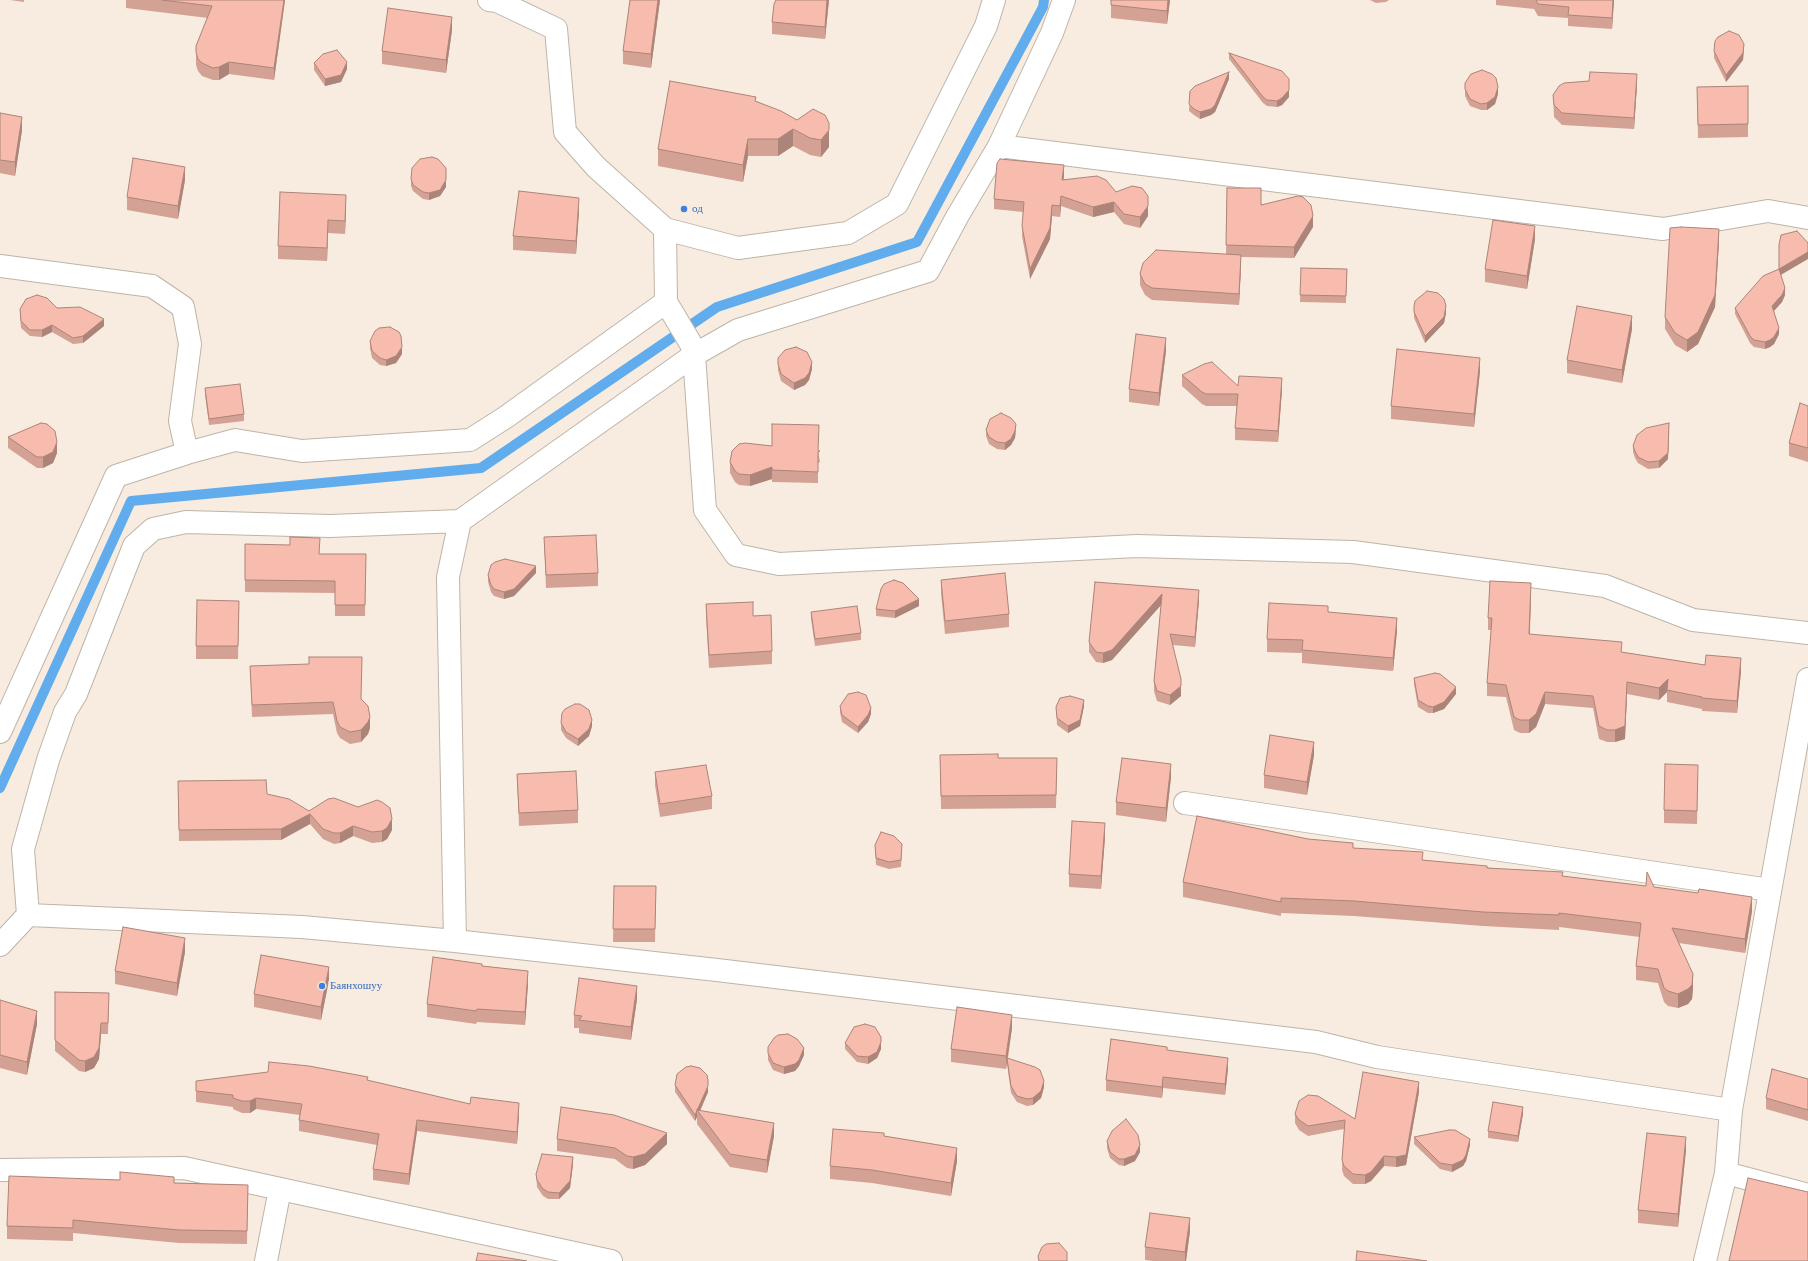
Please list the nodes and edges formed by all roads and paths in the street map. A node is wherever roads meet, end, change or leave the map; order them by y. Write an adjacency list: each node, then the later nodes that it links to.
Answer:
1 (489, 0): 6 (street)
2 (994, 0): 6 (street)
3 (1064, 0): 4 (street)
4 (999, 146): 5 (street); 9 (street)
5 (1808, 218)
6 (665, 229): 8 (street)
7 (0, 266): 10 (street)
8 (670, 309): 9 (street); 10 (street)
9 (693, 349): 11 (street); 12 (street)
10 (187, 454): 14 (street)
11 (460, 521): 17 (street); 18 (street)
12 (1808, 633)
13 (1808, 679): 16 (street)
14 (0, 732)
15 (1185, 803): 16 (street)
16 (1770, 890): 20 (street)
17 (28, 914): 18 (street); 19 (street)
18 (455, 940): 20 (street)
19 (0, 944)
20 (1731, 1110): 22 (street)
21 (0, 1170): 23 (street)
22 (1726, 1173): 24 (street); 27 (street)
23 (280, 1189): 25 (street); 26 (street)
24 (1808, 1195)
25 (266, 1261)
26 (611, 1261)
27 (1705, 1261)

